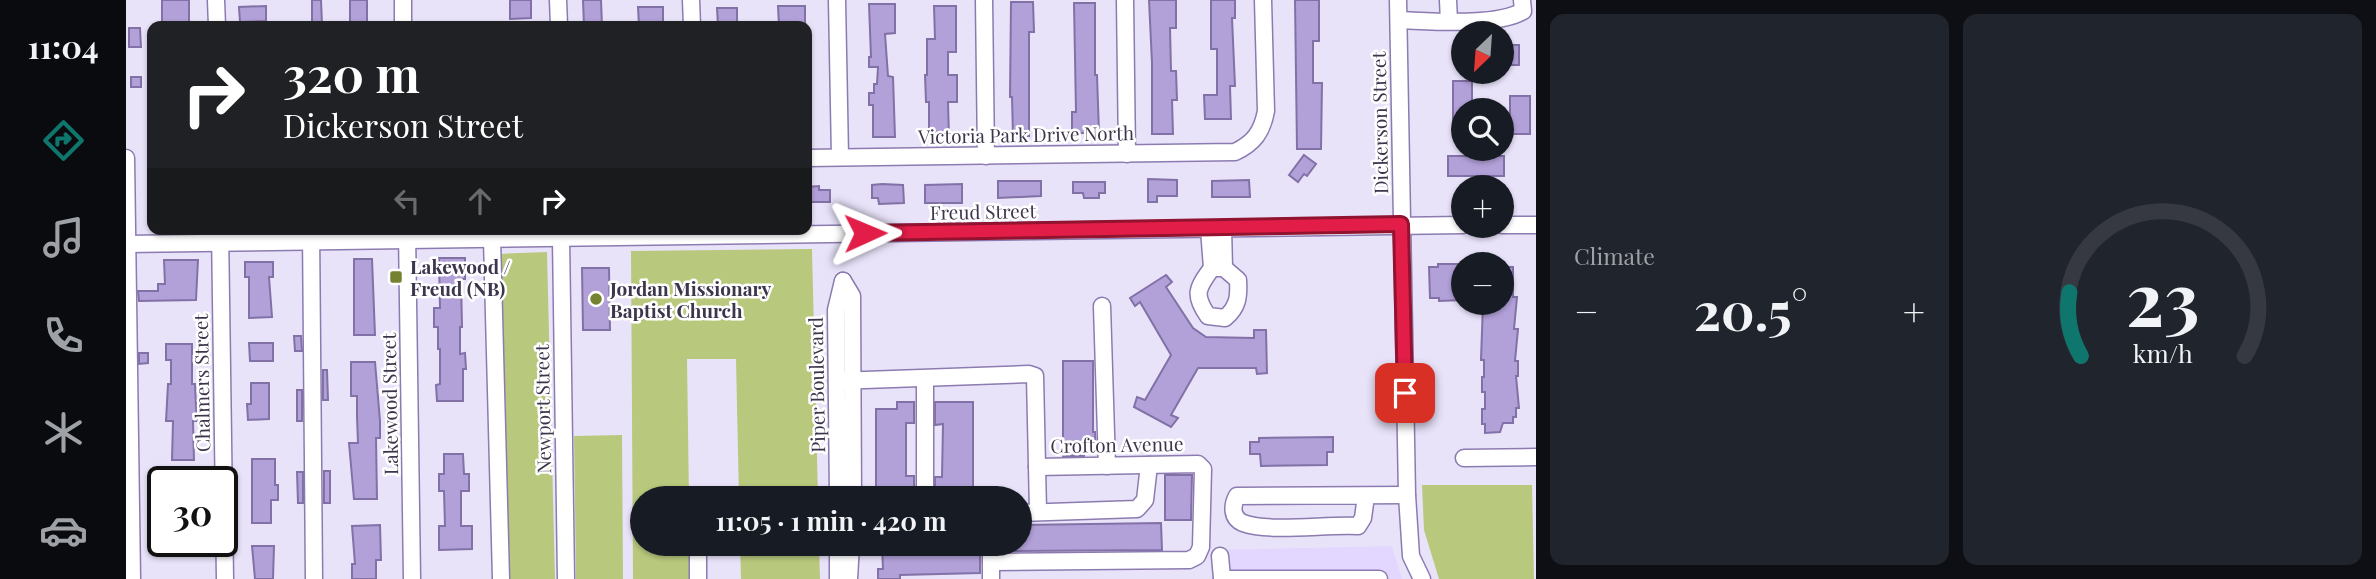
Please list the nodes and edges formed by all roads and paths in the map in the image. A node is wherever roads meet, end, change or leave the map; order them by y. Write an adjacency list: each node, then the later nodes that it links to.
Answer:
1 (216, 0): 13 (street)
2 (403, 0): 14 (street)
3 (558, 0): 15 (street)
4 (691, 0): 16 (street)
5 (836, 0): 20 (street)
6 (984, 0): 19 (street)
7 (1125, 0): 18 (street)
8 (1263, 0): 18 (street, Victoria Park Drive North)
9 (1398, 0): 12 (street, Dickerson Street)
10 (1448, 0): 17 (street)
11 (1522, 0): 17 (street)
12 (1399, 20): 17 (street); 23 (street, Dickerson Street)
13 (217, 21)
14 (403, 21)
15 (559, 21)
16 (692, 21)
17 (1449, 21)
18 (1127, 154): 19 (street, Victoria Park Drive North)
19 (986, 156): 20 (street, Victoria Park Drive North)
20 (840, 157): 22 (street, Victoria Park Drive North)
21 (126, 158): 35 (street)
22 (812, 158)
23 (1401, 224): 24 (street, Freud Street); 27 (street, Freud Street); 48 (street, Dickerson Street)
24 (1451, 225)
25 (1514, 225): 26 (street)
26 (1536, 225)
27 (1216, 229): 31 (street, Freud Street); 36 (street)
28 (311, 235): 29 (street, Freud Street); 32 (street, Freud Street); 60 (street)
29 (407, 235): 34 (street, Freud Street); 61 (street, Lakewood Street)
30 (779, 235): 33 (street, Freud Street)
31 (812, 235)
32 (220, 236): 35 (street, Freud Street); 59 (street, Chalmers Street)
33 (561, 238): 34 (street, Freud Street); 63 (street, Newport Street)
34 (492, 239): 62 (street)
35 (126, 244): 58 (street)
36 (1218, 268)
37 (1102, 306): 43 (street)
38 (925, 379): 39 (street); 44 (street); 47 (street)
39 (844, 381): 39 (street, Piper Boulevard); 45 (street, Piper Boulevard); 46 (street, Piper Boulevard)
40 (1536, 457): 41 (street)
41 (1464, 458)
42 (1149, 465): 43 (street, Crofton Avenue); 50 (street); 57 (street, Crofton Avenue)
43 (1107, 466): 44 (street, Crofton Avenue)
44 (1037, 467): 50 (street)
45 (839, 486)
46 (852, 486)
47 (925, 486)
48 (1407, 495): 49 (street); 73 (street, Dickerson Street)
49 (1366, 496): 49 (street)
50 (1038, 511): 51 (street)
51 (1032, 512)
52 (698, 556): 64 (street)
53 (838, 556): 65 (street)
54 (850, 556): 66 (street)
55 (991, 556): 57 (street)
56 (1220, 556): 68 (street)
57 (991, 562): 67 (street)
58 (132, 579)
59 (225, 579)
60 (314, 579)
61 (412, 579)
62 (500, 579)
63 (566, 579)
64 (698, 579)
65 (838, 579)
66 (849, 579)
67 (991, 579)
68 (1222, 579): 69 (street)
69 (1264, 579): 70 (street)
70 (1304, 579): 71 (street)
71 (1343, 579): 72 (street)
72 (1379, 579)
73 (1422, 579)

